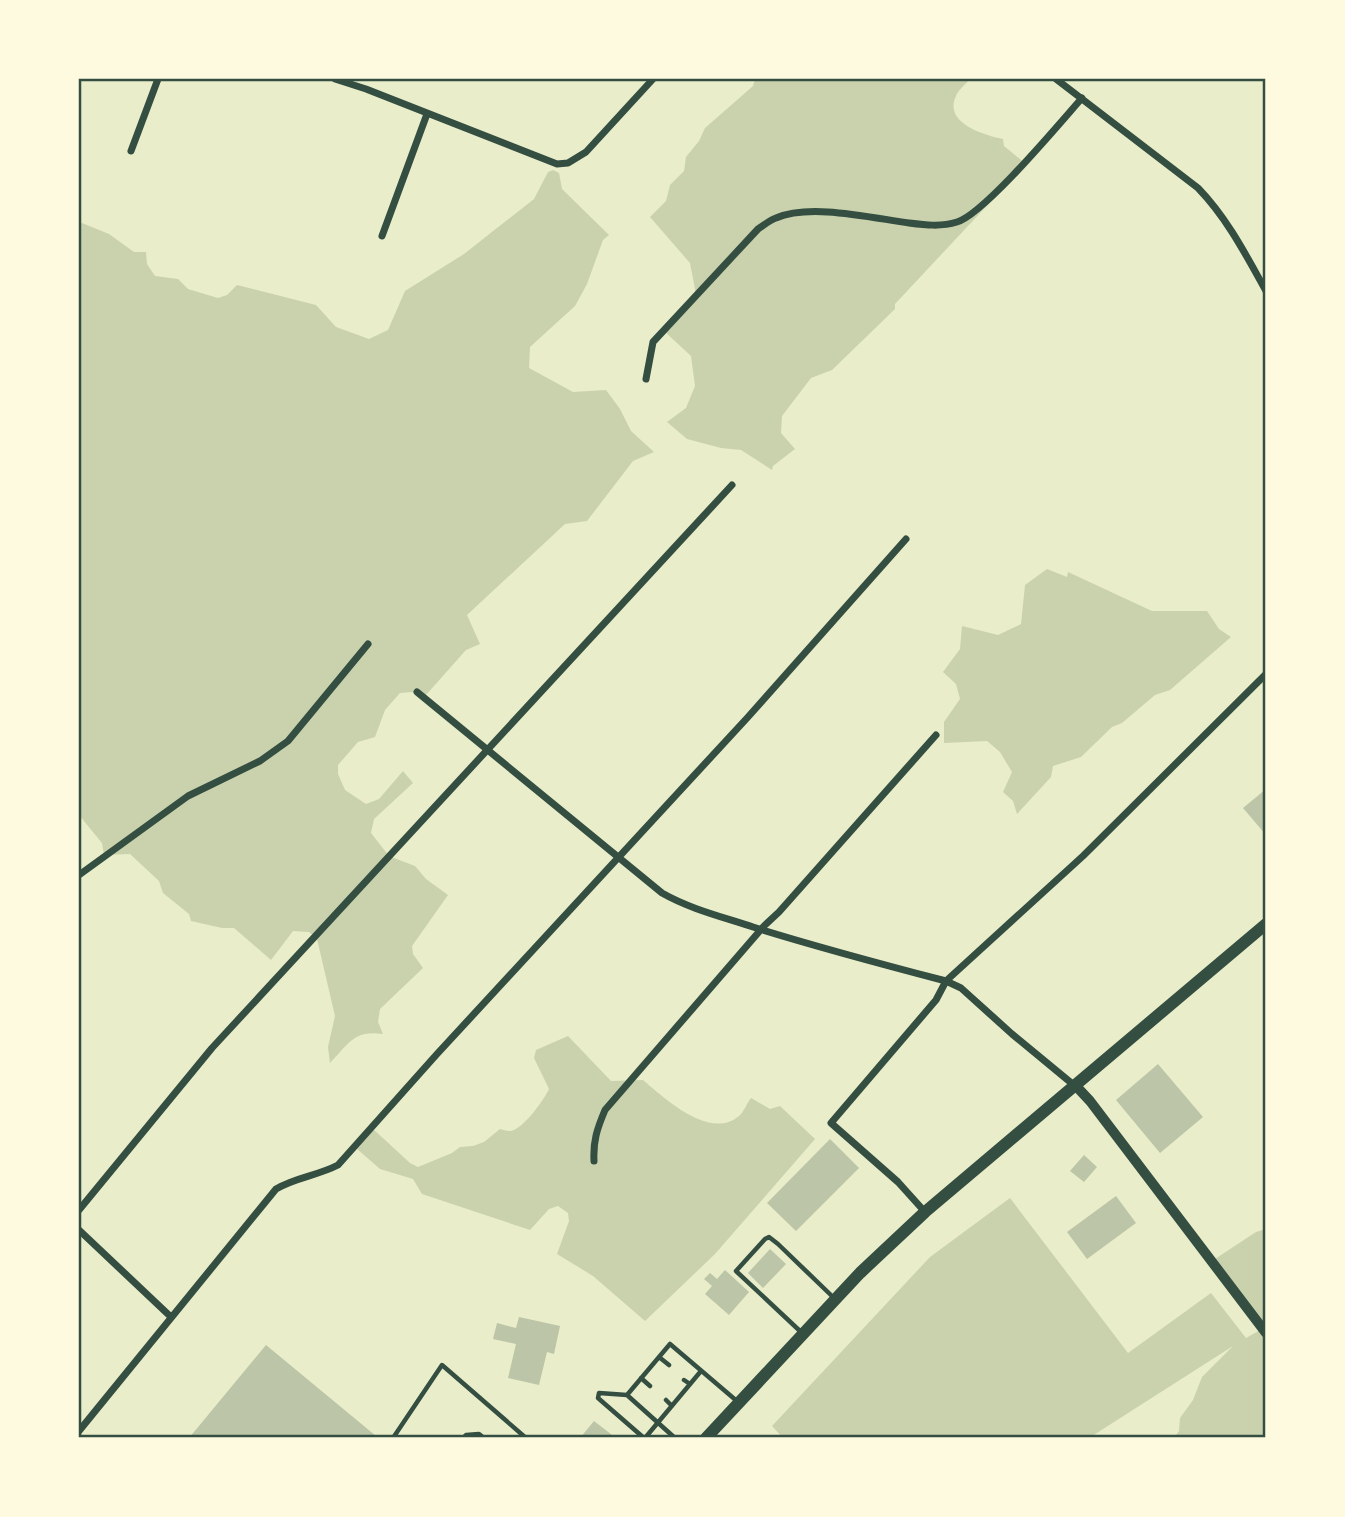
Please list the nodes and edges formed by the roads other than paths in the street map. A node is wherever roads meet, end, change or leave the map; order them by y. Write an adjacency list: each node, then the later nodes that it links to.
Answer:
1 (158, 79): 9 (street)
2 (335, 79): 6 (street)
3 (368, 79): 6 (street)
4 (653, 79): 8 (street)
5 (1056, 79): 7 (street)
6 (366, 89): 8 (street)
7 (1082, 98): 11 (street); 12 (street)
8 (427, 114): 10 (street)
9 (131, 151)
10 (382, 236)
11 (1266, 291)
12 (646, 379)
13 (732, 485): 19 (street)
14 (906, 539): 20 (street)
15 (368, 644): 21 (street)
16 (1266, 674): 24 (street)
17 (417, 692): 19 (street)
18 (936, 735): 23 (street)
19 (485, 750): 20 (street); 27 (street)
20 (618, 858): 23 (street); 31 (street)
21 (79, 875)
22 (1266, 923): 25 (main road)
23 (761, 929): 24 (street); 26 (street)
24 (946, 981): 25 (street); 28 (street)
25 (1076, 1086): 28 (main road); 33 (street)
26 (594, 1161)
27 (79, 1210)
28 (925, 1212): 30 (main road)
29 (79, 1230): 31 (street)
30 (835, 1298): 32 (main road); 32 (lane)
31 (171, 1317): 46 (street)
32 (803, 1333): 43 (main road)
33 (1266, 1333)
34 (659, 1357): 35 (lane); 36 (lane); 37 (lane)
35 (669, 1366)
36 (701, 1371): 39 (lane); 43 (lane)
37 (641, 1378): 40 (lane); 41 (lane)
38 (684, 1380): 39 (lane)
39 (690, 1384): 44 (lane)
40 (650, 1386)
41 (626, 1395): 45 (lane); 51 (lane)
42 (666, 1400): 44 (lane)
43 (739, 1402): 53 (main road)
44 (672, 1406): 45 (lane)
45 (657, 1423): 51 (lane); 52 (lane)
46 (79, 1431)
47 (393, 1438): 50 (lane)
48 (463, 1438): 49 (lane)
49 (484, 1438)
50 (526, 1438)
51 (644, 1438)
52 (675, 1438)
53 (706, 1438)

